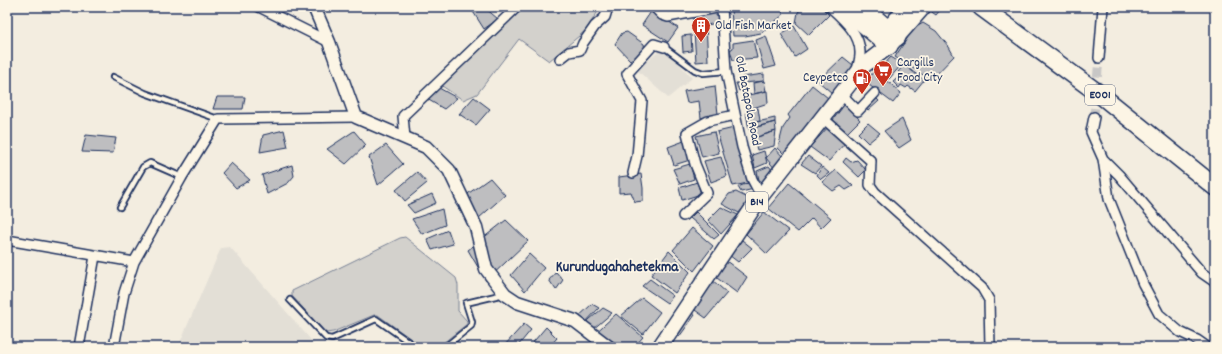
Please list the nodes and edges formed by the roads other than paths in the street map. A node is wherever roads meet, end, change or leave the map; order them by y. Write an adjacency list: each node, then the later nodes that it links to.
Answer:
1 (259, 7): 16 (street)
2 (314, 7): 16 (street)
3 (517, 7): 30 (street)
4 (608, 7): 19 (street)
5 (654, 7): 6 (street)
6 (722, 7): 20 (street, Old Batapola Road)
7 (830, 7): 22 (street)
8 (844, 7): 15 (highway)
9 (862, 7): 15 (highway)
10 (907, 7): 15 (main road, B14)
11 (923, 7): 15 (main road, B14)
12 (981, 7): 35 (highway, E001)
13 (999, 7): 33 (highway, E001)
14 (1104, 7): 18 (street)
15 (888, 38): 22 (main road, B14)
16 (329, 42): 26 (street)
17 (664, 47): 20 (lane); 32 (street)
18 (1099, 58)
19 (560, 59)
20 (726, 71): 25 (street, Old Batapola Road)
21 (114, 77): 29 (lane)
22 (854, 78): 24 (main road, B14)
23 (875, 93): 24 (street)
24 (842, 94): 28 (main road, B14)
25 (735, 115): 36 (street, Old Batapola Road); 38 (street)
26 (356, 117): 29 (street); 30 (street)
27 (1094, 117): 31 (street)
28 (823, 118): 36 (main road, B14); 51 (street)
29 (218, 119): 34 (street)
30 (405, 138): 43 (street)
31 (1103, 159): 42 (street); 52 (street)
32 (633, 173)
33 (1215, 173)
34 (182, 177): 37 (lane); 41 (street)
35 (1215, 187)
36 (761, 196): 50 (main road, B14)
37 (120, 207)
38 (683, 216)
39 (7, 240): 40 (street)
40 (95, 256): 41 (street); 45 (street)
41 (134, 262): 46 (street)
42 (1215, 282)
43 (505, 294): 48 (lane); 49 (street)
44 (290, 300): 47 (lane)
45 (79, 347)
46 (114, 347)
47 (416, 347)
48 (445, 347)
49 (609, 347)
50 (660, 347)
51 (990, 347)
52 (1207, 347)

